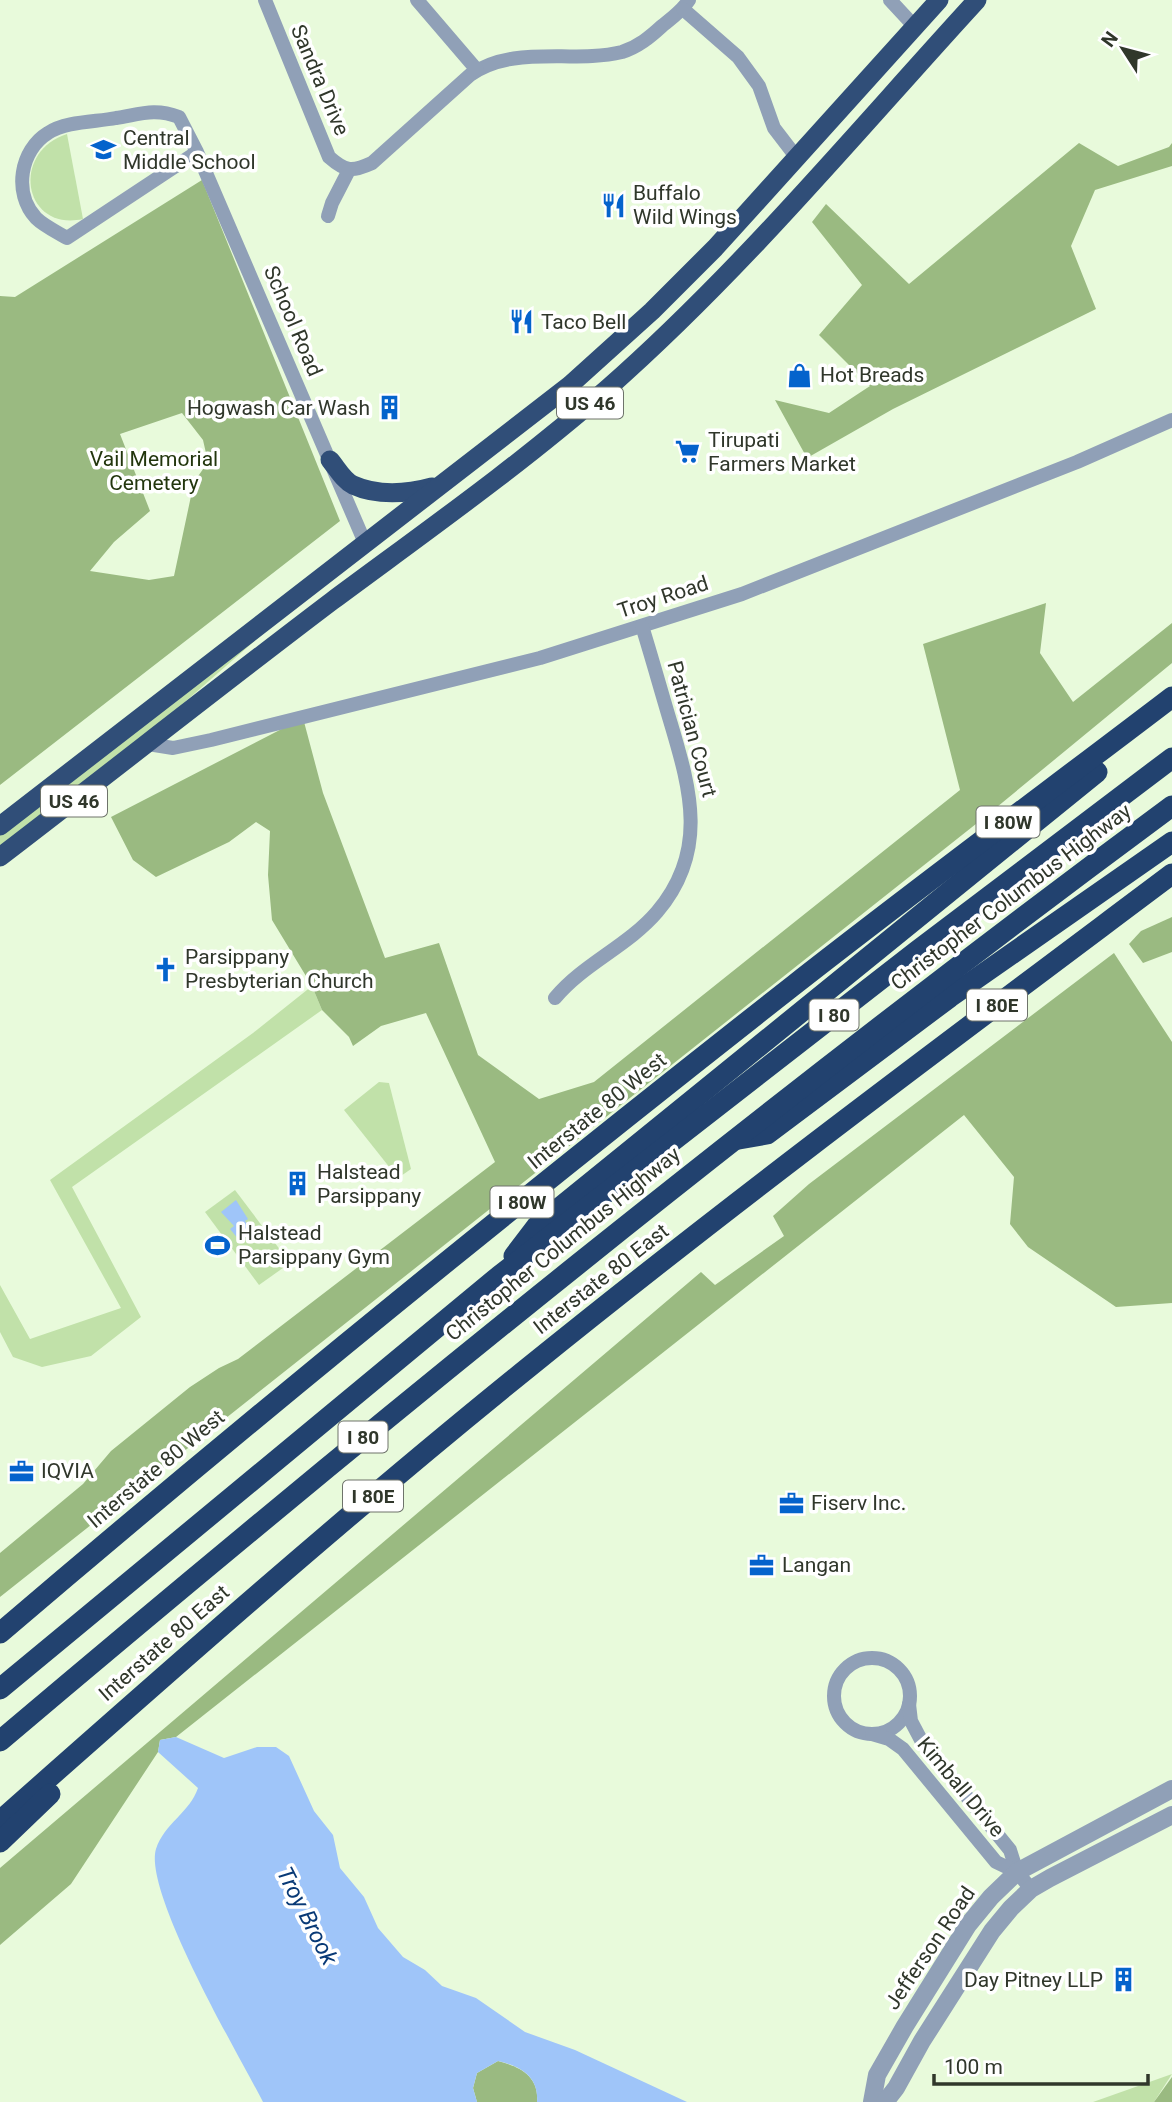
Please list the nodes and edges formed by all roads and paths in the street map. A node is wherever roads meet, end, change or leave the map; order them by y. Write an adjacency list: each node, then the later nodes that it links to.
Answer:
1 (265, 0): 11 (street, Sandra Drive)
2 (417, 0): 8 (street)
3 (890, 0): 7 (street)
4 (939, 0): 7 (highway, US 46)
5 (977, 0): 18 (highway, US 46)
6 (686, 4): 8 (street); 10 (street)
7 (915, 27): 10 (highway, US 46)
8 (477, 70): 11 (street)
9 (197, 152): 9 (street, School Road); 14 (street, School Road)
10 (797, 158): 15 (highway, US 46)
11 (349, 170): 12 (street)
12 (328, 216)
13 (1172, 419): 17 (street, Troy Road)
14 (330, 460): 15 (highway); 16 (street, School Road)
15 (440, 485): 16 (highway, US 46)
16 (365, 543): 18 (highway); 24 (highway, US 46)
17 (642, 626): 21 (street, Troy Road); 28 (street, Patrician Court)
18 (243, 668): 21 (highway, US 46)
19 (1172, 697): 31 (highway, Interstate 80 West / I 80W)
20 (1172, 711): 30 (highway)
21 (148, 744): 26 (highway, US 46)
22 (1172, 758): 30 (highway, Christopher Columbus Highway / I 80)
23 (1172, 806): 29 (highway, Christopher Columbus Highway / I 80)
24 (0, 826)
25 (1172, 842): 29 (highway)
26 (0, 857)
27 (1172, 874): 36 (highway, Interstate 80 East / I 80E)
28 (555, 998)
29 (733, 1140): 35 (highway, Christopher Columbus Highway / I 80)
30 (499, 1276): 32 (highway, Christopher Columbus Highway / I 80)
31 (0, 1633)
32 (0, 1689)
33 (909, 1703): 34 (street, Kimball Drive); 34 (street, Kimball Drive); 41 (street, Kimball Drive)
34 (871, 1734): 41 (street, Kimball Drive)
35 (0, 1741)
36 (80, 1748): 39 (highway, Interstate 80 East); 40 (highway)
37 (1172, 1789): 41 (street, Jefferson Road)
38 (1172, 1815): 42 (street, Jefferson Road)
39 (0, 1821)
40 (0, 1842)
41 (1017, 1872): 42 (street, Kimball Drive); 43 (street, Jefferson Road)
42 (1031, 1889): 44 (street, Jefferson Road)
43 (872, 2102)
44 (885, 2102)

